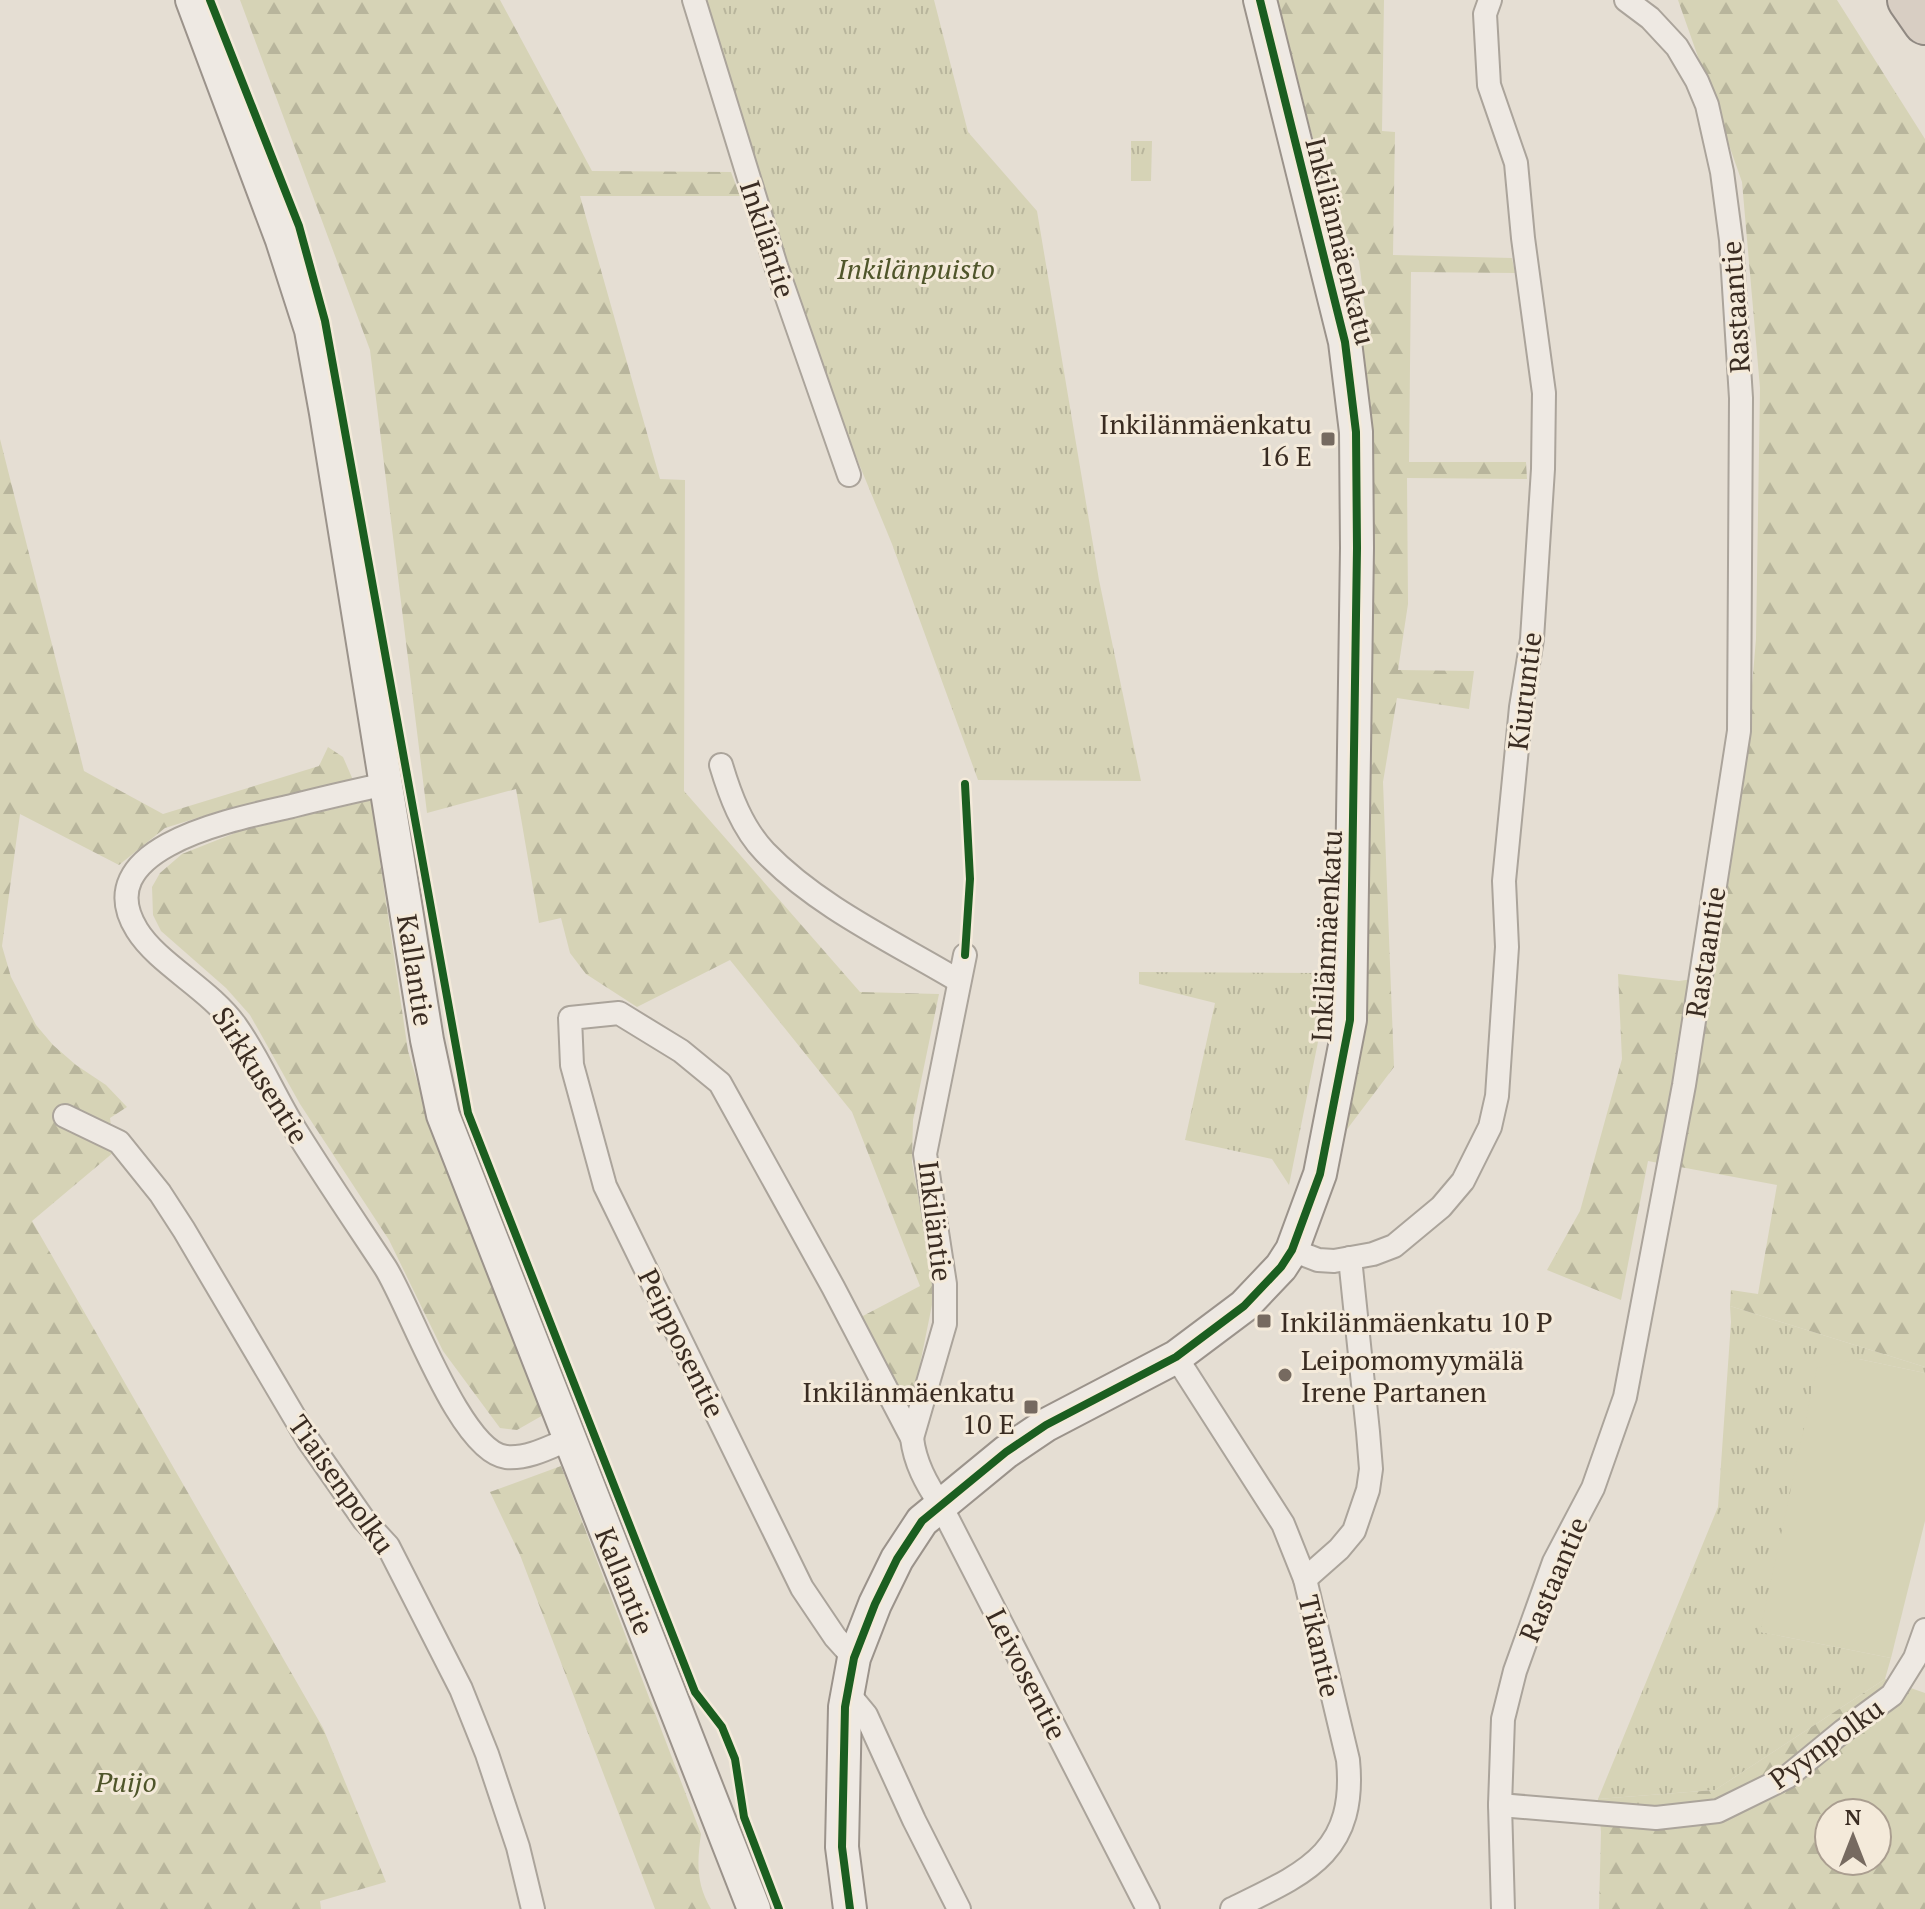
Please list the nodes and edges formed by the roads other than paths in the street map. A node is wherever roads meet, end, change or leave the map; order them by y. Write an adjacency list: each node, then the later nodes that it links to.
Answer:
1 (192, 0): 10 (street, Kallantie)
2 (694, 0): 8 (street, Inkiläntie)
3 (1260, 0): 15 (street, Inkilänmäenkatu)
4 (1490, 0): 16 (street, Kiuruntie)
5 (1626, 0): 25 (street, Rastaantie)
6 (1909, 0): 7 (highway)
7 (1925, 23)
8 (849, 475)
9 (721, 765): 12 (street)
10 (386, 784): 19 (street, Kallantie); 19 (street, Sirkkusentie)
11 (965, 955): 12 (street, Inkiläntie)
12 (959, 981): 18 (street, Inkiläntie)
13 (583, 1015): 18 (street, Leivosentie); 23 (street, Peipposentie)
14 (65, 1116): 26 (street, Tiaisenpolku)
15 (1292, 1250): 16 (street, Kiuruntie); 17 (street, Inkilänmäenkatu)
16 (1350, 1258): 21 (street)
17 (1176, 1357): 20 (street, Inkilänmäenkatu); 21 (street, Tikantie)
18 (912, 1438): 20 (street, Leivosentie)
19 (569, 1439): 27 (street, Kallantie)
20 (940, 1504): 23 (street, Inkilänmäenkatu); 30 (street, Leivosentie)
21 (1305, 1579): 31 (street, Tikantie)
22 (1925, 1630): 25 (street, Pyynpolku)
23 (854, 1658): 24 (street, Inkilänmäenkatu)
24 (847, 1692): 28 (street, Inkilänmäenkatu); 29 (street)
25 (1500, 1805): 32 (street, Rastaantie)
26 (533, 1909)
27 (754, 1909)
28 (850, 1909)
29 (959, 1909)
30 (1148, 1909)
31 (1232, 1909)
32 (1503, 1909)

